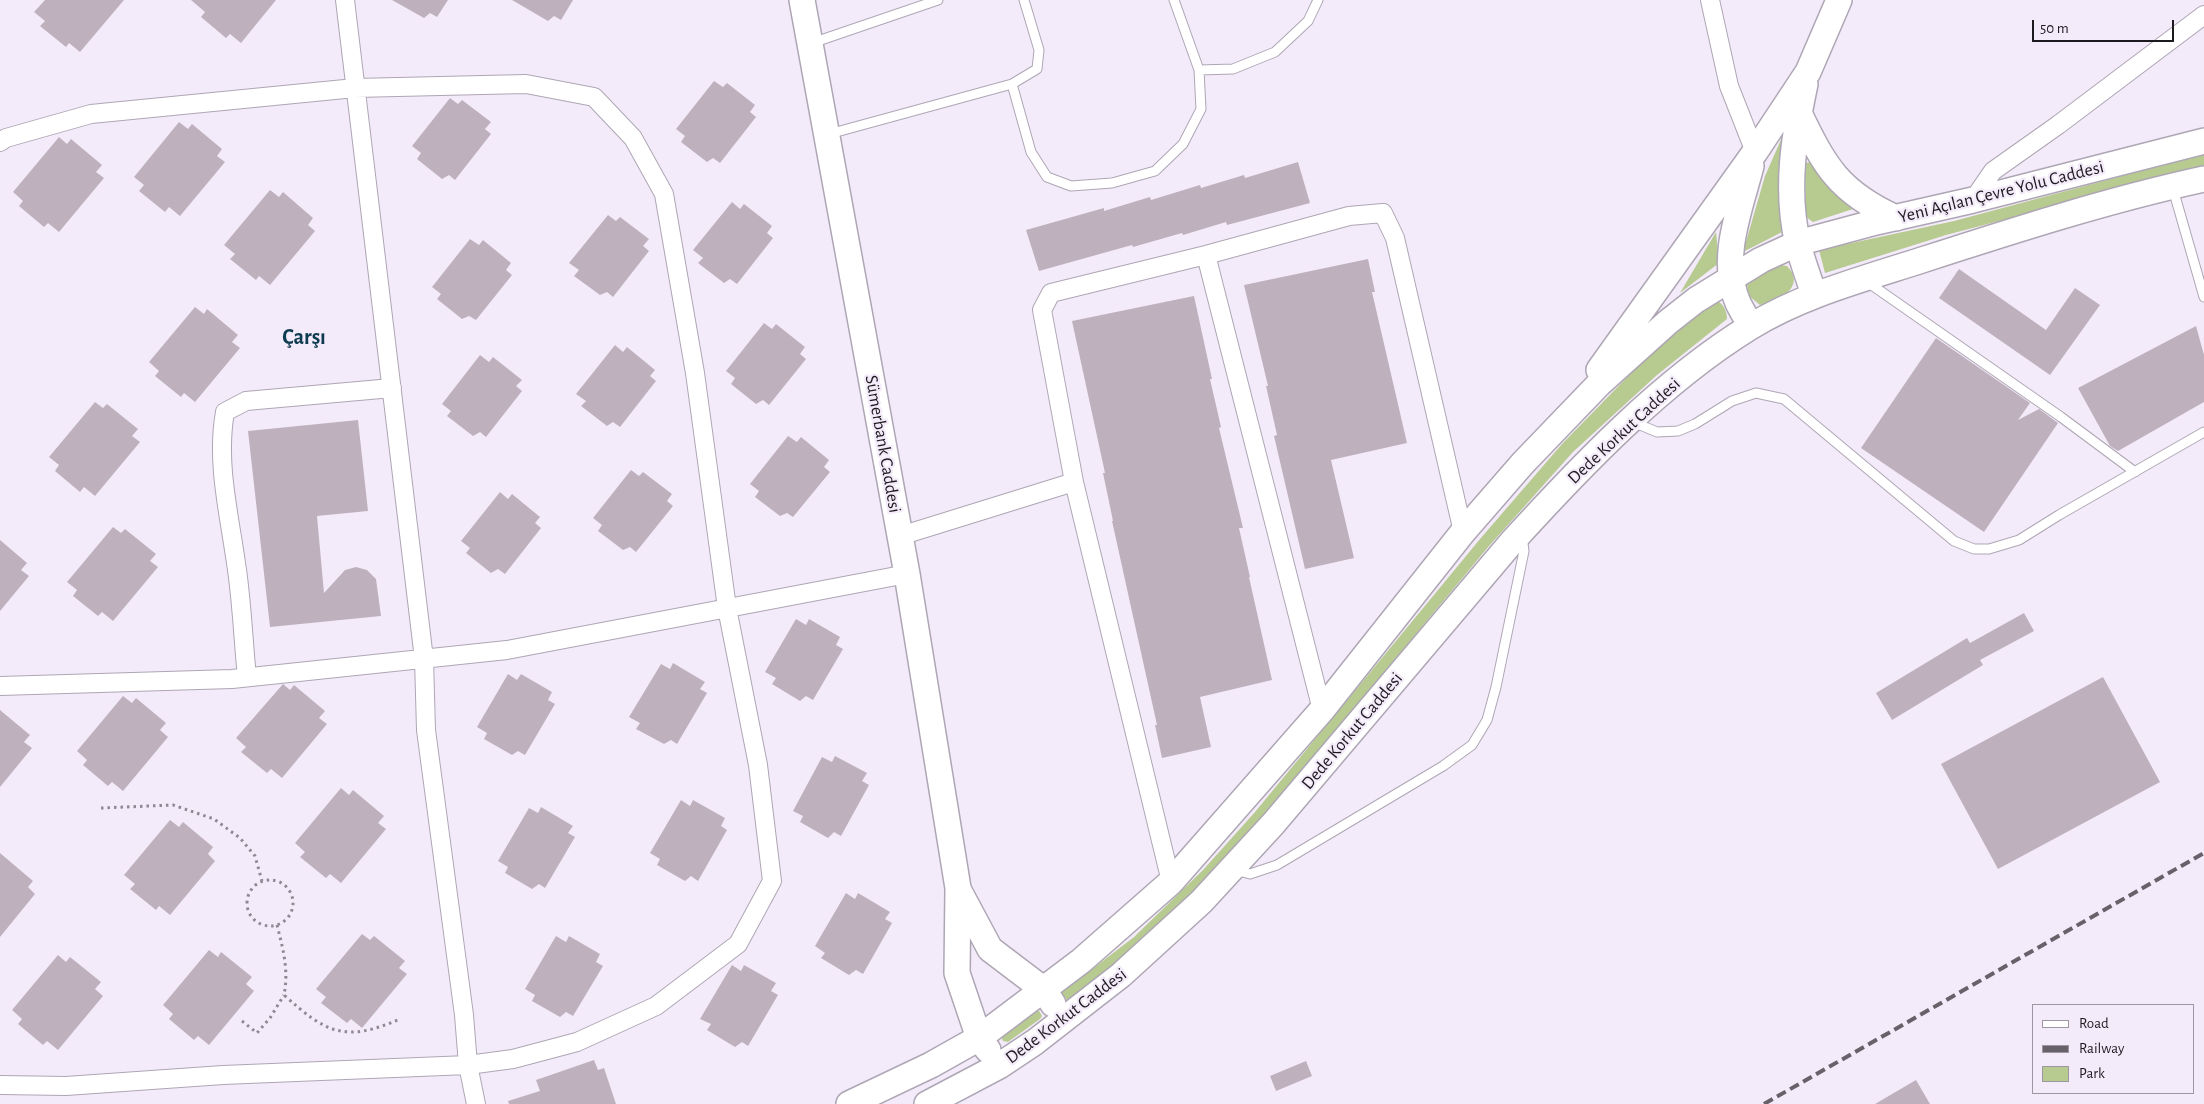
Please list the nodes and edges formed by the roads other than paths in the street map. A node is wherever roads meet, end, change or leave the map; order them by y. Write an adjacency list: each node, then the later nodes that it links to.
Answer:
1 (344, 0): 14 (street)
2 (802, 0): 10 (main road, Sümerbank Caddesi)
3 (938, 0): 10 (lane)
4 (1024, 0): 13 (lane)
5 (1174, 0): 11 (lane)
6 (1318, 0): 11 (lane)
7 (1710, 0): 19 (street)
8 (1839, 0): 12 (main road, Dede Korkut Caddesi)
9 (2204, 15): 22 (street)
10 (810, 44): 16 (main road, Sümerbank Caddesi)
11 (1199, 70): 13 (lane)
12 (1808, 72): 15 (main road, Dede Korkut Caddesi); 19 (main road, Dede Korkut Caddesi)
13 (1012, 84): 16 (lane)
14 (355, 88): 18 (street); 31 (street); 41 (street)
15 (1799, 113): 23 (main road); 24 (main road, Dede Korkut Caddesi)
16 (826, 135): 39 (main road, Sümerbank Caddesi)
17 (2204, 141): 22 (main road, Yeni Açılan Çevre Yolu Caddesi)
18 (0, 142)
19 (1754, 152): 26 (main road, Dede Korkut Caddesi); 32 (main road, Dede Korkut Caddesi)
20 (2204, 179): 21 (main road)
21 (2172, 186): 27 (main road); 29 (lane)
22 (1973, 200): 23 (main road, Yeni Açılan Çevre Yolu Caddesi)
23 (1896, 218): 24 (main road, Yeni Açılan Çevre Yolu Caddesi)
24 (1798, 243): 26 (main road, Dede Korkut Caddesi); 28 (main road, Dede Korkut Caddesi)
25 (1206, 255): 36 (street); 38 (street); 45 (street)
26 (1732, 277): 30 (main road, Dede Korkut Caddesi); 32 (main road, Dede Korkut Caddesi)
27 (1863, 279): 28 (main road); 35 (lane)
28 (1814, 295): 30 (main road, Dede Korkut Caddesi)
29 (2204, 297)
30 (1751, 326): 33 (main road, Dede Korkut Caddesi)
31 (392, 388): 42 (street); 43 (street)
32 (1564, 420): 38 (main road, Dede Korkut Caddesi)
33 (1630, 421): 35 (lane); 37 (main road, Dede Korkut Caddesi)
34 (2204, 432): 35 (lane)
35 (2135, 472)
36 (1074, 482): 39 (street); 47 (street)
37 (1522, 531): 46 (main road, Dede Korkut Caddesi); 46 (lane)
38 (1463, 532): 45 (main road, Dede Korkut Caddesi)
39 (900, 536): 40 (main road, Sümerbank Caddesi)
40 (907, 574): 41 (street); 48 (main road, Sümerbank Caddesi)
41 (728, 608): 42 (street); 52 (street)
42 (424, 659): 43 (street); 52 (street)
43 (247, 677): 44 (street)
44 (0, 686)
45 (1322, 710): 47 (main road, Dede Korkut Caddesi)
46 (1232, 869): 50 (main road, Dede Korkut Caddesi)
47 (1171, 882): 49 (main road, Dede Korkut Caddesi)
48 (958, 888): 49 (main road); 51 (main road)
49 (1044, 990): 50 (main road); 51 (main road, Dede Korkut Caddesi)
50 (1065, 1020): 53 (main road, Dede Korkut Caddesi)
51 (979, 1038): 53 (main road); 56 (main road, Dede Korkut Caddesi)
52 (468, 1065): 54 (street); 55 (street)
53 (999, 1066): 57 (main road, Dede Korkut Caddesi)
54 (0, 1085)
55 (476, 1104)
56 (849, 1104)
57 (927, 1104)

